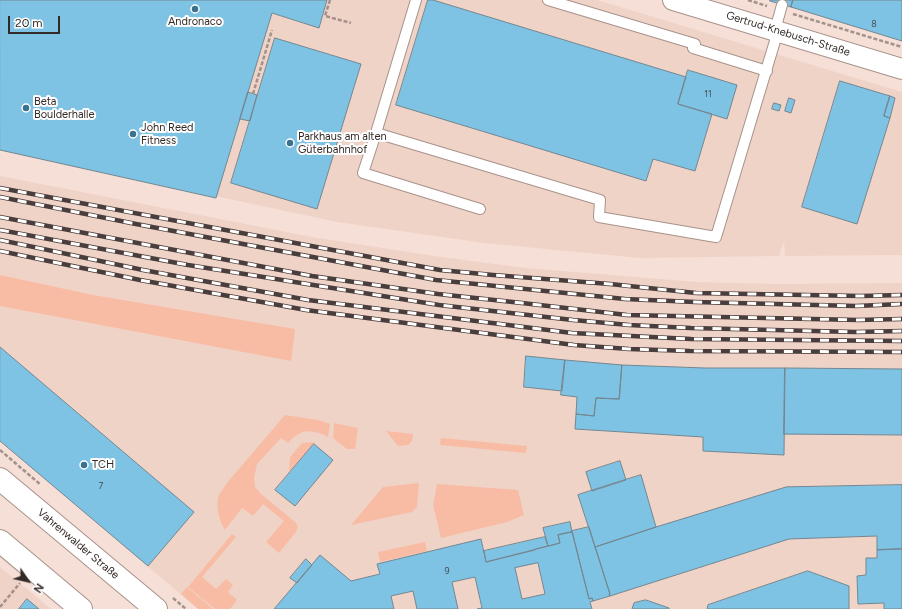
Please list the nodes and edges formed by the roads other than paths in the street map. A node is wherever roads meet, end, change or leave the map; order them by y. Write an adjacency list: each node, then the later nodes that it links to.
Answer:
1 (416, 0): 8 (lane)
2 (548, 0): 7 (lane)
3 (673, 0): 5 (street, Gertrud-Knebusch-Straße)
4 (782, 7): 5 (lane)
5 (776, 31): 6 (street, Gertrud-Knebusch-Straße); 7 (lane)
6 (902, 69)
7 (766, 71): 8 (lane)
8 (376, 133): 9 (lane)
9 (480, 209)
10 (0, 479): 13 (main road, Vahrenwalder Straße)
11 (0, 542): 12 (main road)
12 (81, 609)
13 (156, 609)

